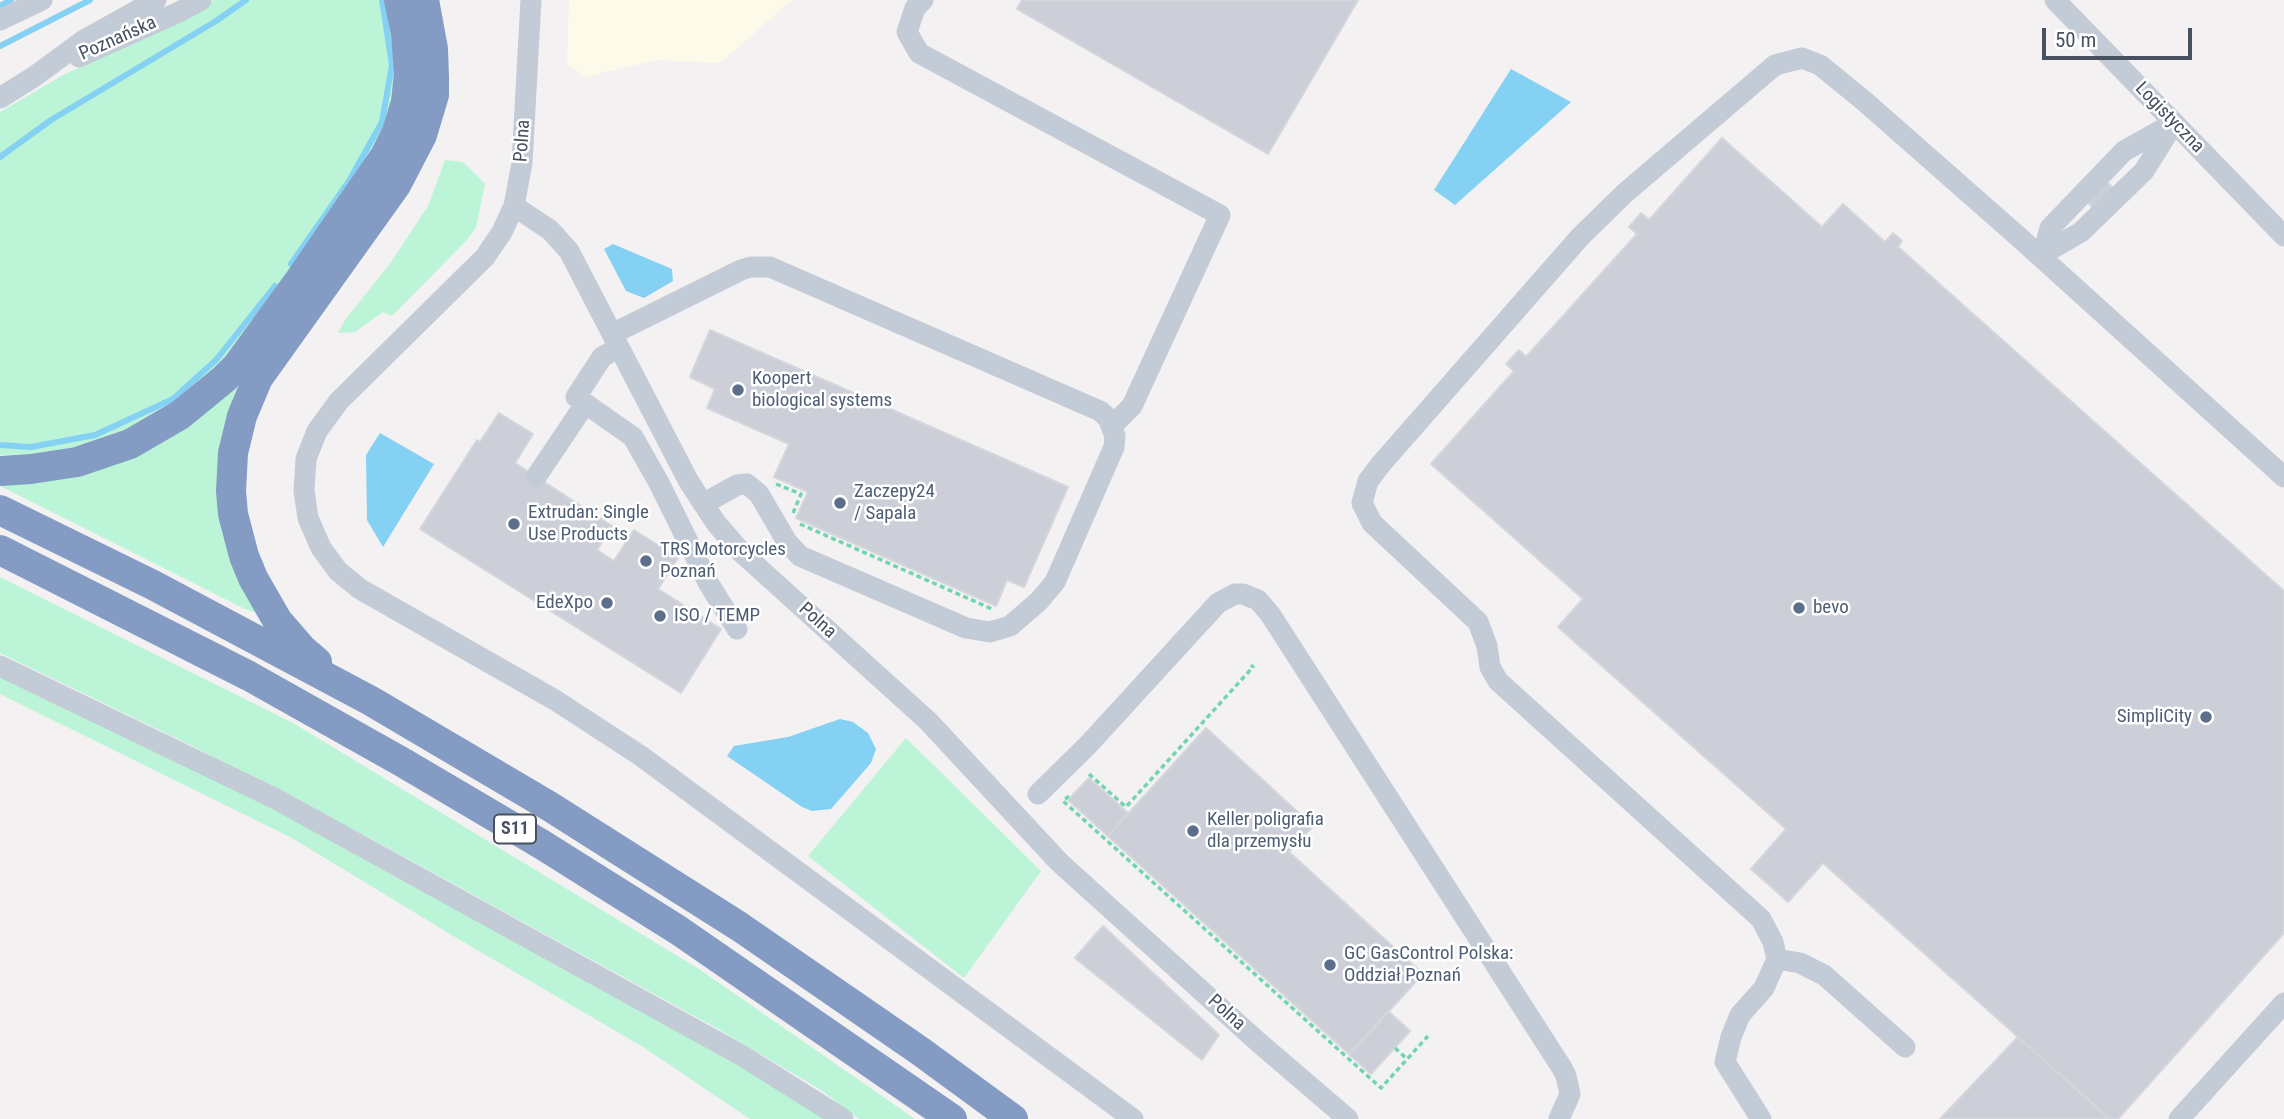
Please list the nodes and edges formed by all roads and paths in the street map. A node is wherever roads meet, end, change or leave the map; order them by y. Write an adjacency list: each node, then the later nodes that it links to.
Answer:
1 (43, 0): 9 (street)
2 (156, 0): 10 (street, Poznańska)
3 (201, 0): 10 (street, Poznańska)
4 (399, 0): 18 (highway)
5 (424, 0): 29 (highway)
6 (531, 0): 13 (street, Polna)
7 (923, 0): 17 (street)
8 (2055, 0): 12 (street, Logistyczna)
9 (0, 20)
10 (35, 76): 11 (street, Poznańska)
11 (0, 97)
12 (2174, 123): 12 (street); 14 (street, Logistyczna)
13 (514, 206): 15 (street, Polna); 39 (street)
14 (2284, 236)
15 (616, 341): 16 (street); 17 (street); 22 (street, Polna)
16 (585, 404): 19 (street); 26 (street)
17 (1112, 426): 21 (street)
18 (0, 471)
19 (537, 477)
20 (2284, 477): 33 (street)
21 (757, 491): 22 (street); 25 (path)
22 (703, 504): 44 (street, Polna)
23 (0, 510): 29 (highway, S11)
24 (0, 550): 41 (highway, S11)
25 (1003, 614)
26 (737, 629)
27 (1251, 665): 30 (path)
28 (0, 666): 40 (street)
29 (371, 702): 42 (highway, S11)
30 (1073, 759): 32 (street); 45 (street)
31 (1072, 792): 38 (path)
32 (1038, 794)
33 (1777, 959): 36 (street); 46 (street)
34 (2284, 1003): 47 (street)
35 (1428, 1036): 38 (path)
36 (1905, 1046)
37 (1395, 1048): 38 (path)
38 (1408, 1059)
39 (1108, 1112): 43 (street)
40 (843, 1119)
41 (952, 1119)
42 (1013, 1119)
43 (1133, 1119)
44 (1348, 1119)
45 (1559, 1119)
46 (1761, 1119)
47 (2179, 1119)

